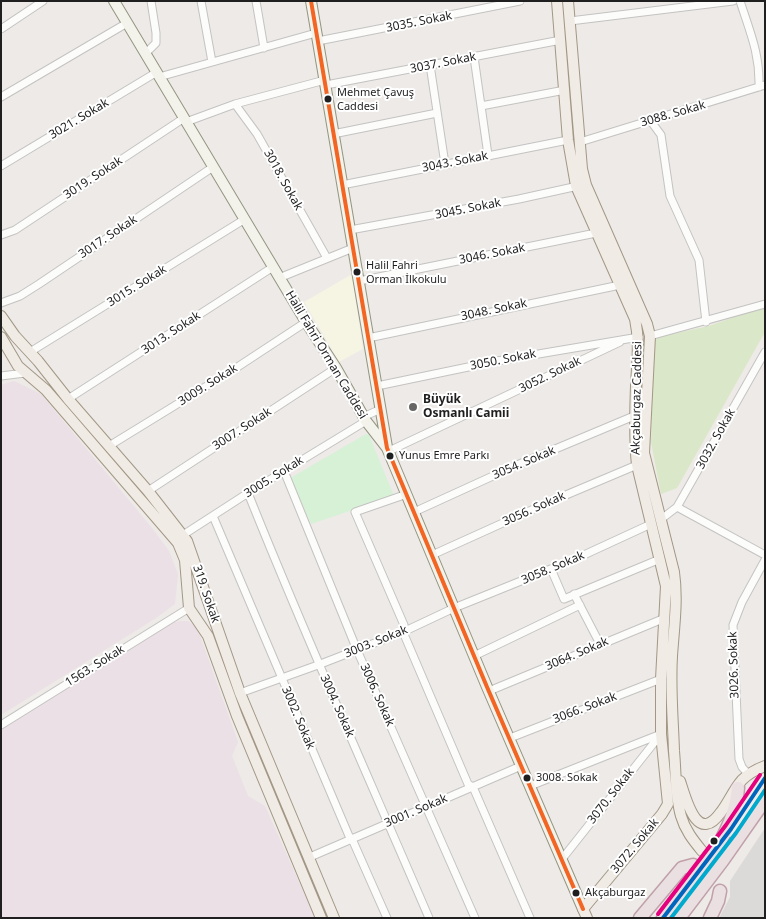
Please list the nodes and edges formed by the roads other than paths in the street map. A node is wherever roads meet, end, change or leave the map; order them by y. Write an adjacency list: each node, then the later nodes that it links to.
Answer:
1 (43, 1): 14 (street)
2 (114, 1): 13 (main road, Halil Fahri Orman Caddesi)
3 (151, 1): 18 (street)
4 (201, 1): 20 (street)
5 (256, 1): 17 (street)
6 (310, 1): 15 (main road)
7 (520, 1): 15 (street, 3035. Sokak)
8 (557, 1): 16 (main road, Akçaburgaz Caddesi)
9 (568, 1): 12 (main road, Akçaburgaz Caddesi)
10 (733, 1): 12 (street)
11 (740, 1): 24 (street)
12 (570, 21): 34 (main road, Akçaburgaz Caddesi)
13 (127, 24): 18 (main road, Halil Fahri Orman Caddesi); 26 (street)
14 (1, 29)
15 (317, 37): 17 (street, 3021. Sokak); 23 (main road)
16 (561, 40): 19 (street, 3037. Sokak); 25 (main road, Akçaburgaz Caddesi)
17 (264, 48): 20 (street, 3021. Sokak)
18 (145, 54): 22 (main road, Halil Fahri Orman Caddesi)
19 (474, 57): 21 (street, 3037. Sokak); 28 (street)
20 (212, 62): 22 (street, 3021. Sokak)
21 (430, 65): 23 (street, 3037. Sokak); 29 (street)
22 (158, 75): 30 (main road, Halil Fahri Orman Caddesi); 37 (street, 3021. Sokak)
23 (325, 82): 27 (street, 3019. Sokak); 32 (main road)
24 (762, 86): 31 (street, 3088. Sokak)
25 (565, 90): 28 (street); 33 (main road, Akçaburgaz Caddesi)
26 (1, 97)
27 (235, 104): 30 (street, 3019. Sokak); 46 (street, 3018. Sokak)
28 (481, 106): 35 (street)
29 (437, 113): 32 (street); 36 (street)
30 (185, 120): 38 (main road, Halil Fahri Orman Caddesi); 44 (street, 3019. Sokak)
31 (650, 120): 34 (street, 3088. Sokak); 55 (street)
32 (333, 134): 39 (main road)
33 (568, 140): 35 (street, 3043. Sokak); 40 (main road, Akçaburgaz Caddesi)
34 (580, 142): 40 (main road, Akçaburgaz Caddesi)
35 (488, 155): 36 (street, 3043. Sokak)
36 (445, 164): 39 (street, 3043. Sokak)
37 (1, 166)
38 (213, 166): 41 (main road, Halil Fahri Orman Caddesi); 51 (street, 3017. Sokak)
39 (342, 185): 42 (main road)
40 (581, 186): 42 (street, 3045. Sokak); 43 (main road, Akçaburgaz Caddesi); 57 (main road, Akçaburgaz Caddesi)
41 (245, 219): 47 (main road, Halil Fahri Orman Caddesi); 59 (street, 3015. Sokak)
42 (350, 230): 45 (main road)
43 (596, 233): 49 (street, 3046. Sokak); 50 (main road, Akçaburgaz Caddesi)
44 (1, 235)
45 (353, 248): 46 (street); 49 (main road)
46 (328, 258): 48 (street)
47 (274, 267): 48 (main road, Halil Fahri Orman Caddesi); 68 (street, 3013. Sokak)
48 (280, 278): 54 (main road, Halil Fahri Orman Caddesi)
49 (359, 281): 58 (main road)
50 (620, 284): 57 (main road, Akçaburgaz Caddesi); 58 (street, 3048. Sokak)
51 (1, 302)
52 (765, 304): 55 (street)
53 (1, 316): 59 (main road, 319. Sokak)
54 (306, 322): 64 (main road, Halil Fahri Orman Caddesi); 72 (street, 3009. Sokak)
55 (706, 322): 57 (street)
56 (1, 337): 62 (main road, 319. Sokak)
57 (639, 337): 67 (street, 3050. Sokak); 70 (main road, Akçaburgaz Caddesi); 73 (street, 3052. Sokak); 82 (main road, Akçaburgaz Caddesi)
58 (368, 338): 67 (main road)
59 (30, 352): 61 (main road, 319. Sokak); 62 (main road)
60 (765, 352): 63 (street, 3032. Sokak)
61 (38, 361): 65 (main road); 68 (main road, 319. Sokak)
62 (15, 362): 65 (main road, 319. Sokak); 66 (street)
63 (762, 362): 79 (street, 3032. Sokak)
64 (336, 368): 71 (main road, Halil Fahri Orman Caddesi); 76 (street, 3007. Sokak)
65 (25, 373): 66 (street); 91 (main road, 319. Sokak)
66 (4, 376)
67 (377, 386): 69 (main road)
68 (68, 398): 72 (main road, 319. Sokak)
69 (381, 409): 71 (street, 3005. Sokak); 73 (main road)
70 (634, 416): 74 (main road, Akçaburgaz Caddesi); 80 (street, 3054. Sokak)
71 (364, 419): 73 (main road, Halil Fahri Orman Caddesi); 75 (street, 3005. Sokak)
72 (109, 446): 76 (main road, 319. Sokak)
73 (388, 449): 78 (main road, Halil Fahri Orman Caddesi)
74 (637, 465): 82 (main road, Akçaburgaz Caddesi); 84 (street, 3056. Sokak)
75 (284, 471): 77 (street, 3005. Sokak); 99 (street, 3006. Sokak)
76 (148, 490): 83 (main road, 319. Sokak)
77 (248, 493): 81 (street, 3005. Sokak); 101 (street, 3004. Sokak)
78 (407, 494): 80 (main road, Halil Fahri Orman Caddesi); 97 (street)
79 (677, 507): 82 (street, 3032. Sokak); 85 (street)
80 (414, 512): 84 (main road, Halil Fahri Orman Caddesi)
81 (213, 516): 83 (street, 3005. Sokak); 103 (street, 3002. Sokak)
82 (656, 522): 86 (main road, Akçaburgaz Caddesi); 88 (street, 3058. Sokak); 102 (main road, Akçaburgaz Caddesi)
83 (183, 535): 90 (main road, 319. Sokak)
84 (432, 555): 93 (main road, Halil Fahri Orman Caddesi)
85 (765, 555)
86 (660, 559): 89 (street); 96 (main road, Akçaburgaz Caddesi)
87 (765, 560): 112 (street, 3026. Sokak)
88 (552, 569): 89 (street); 93 (street, 3058. Sokak)
89 (574, 594): 92 (street)
90 (207, 597): 91 (main road); 94 (main road, 319. Sokak)
91 (188, 605): 95 (main road, 319. Sokak); 106 (street, 1563. Sokak)
92 (580, 606): 98 (street); 100 (street)
93 (454, 608): 97 (street, 3003. Sokak); 100 (main road, Halil Fahri Orman Caddesi)
94 (211, 609): 95 (main road); 105 (main road, 319. Sokak)
95 (195, 617): 129 (main road, 319. Sokak)
96 (665, 618): 98 (street, 3064. Sokak); 102 (main road, Akçaburgaz Caddesi)
97 (402, 632): 99 (street, 3003. Sokak); 115 (street)
98 (600, 644): 104 (street, 3064. Sokak)
99 (357, 650): 101 (street, 3003. Sokak); 119 (street, 3006. Sokak)
100 (474, 656): 104 (main road, Halil Fahri Orman Caddesi)
101 (318, 665): 103 (street, 3003. Sokak); 120 (street, 3004. Sokak)
102 (666, 678): 107 (main road, Akçaburgaz Caddesi); 108 (street, 3066. Sokak); 109 (main road, Akçaburgaz Caddesi)
103 (281, 679): 105 (street, 3003. Sokak); 121 (street, 3002. Sokak)
104 (489, 691): 108 (main road, Halil Fahri Orman Caddesi)
105 (240, 693): 124 (main road, 319. Sokak)
106 (1, 724)
107 (662, 734): 114 (street); 118 (main road, Akçaburgaz Caddesi); 125 (street, 3070. Sokak)
108 (510, 738): 110 (main road, Halil Fahri Orman Caddesi)
109 (674, 750): 116 (main road); 123 (main road)
110 (521, 766): 114 (main road, Halil Fahri Orman Caddesi); 115 (street, 3001. Sokak)
111 (765, 766): 112 (main road)
112 (749, 775): 116 (main road)
113 (765, 778): 122 (main road)
114 (530, 786): 125 (main road, Halil Fahri Orman Caddesi)
115 (473, 787): 119 (street, 3001. Sokak); 134 (street)
116 (738, 788): 122 (highway)
117 (765, 800): 137 (highway)
118 (668, 804): 128 (main road, 3072. Sokak)
119 (427, 806): 120 (street, 3001. Sokak); 133 (street, 3006. Sokak)
120 (389, 823): 121 (street, 3001. Sokak); 132 (street, 3004. Sokak)
121 (352, 839): 124 (street, 3001. Sokak); 131 (street, 3002. Sokak)
122 (721, 842): 126 (highway)
123 (702, 852)
124 (310, 857): 130 (main road, 319. Sokak)
125 (562, 859): 128 (main road, Halil Fahri Orman Caddesi)
126 (697, 867): 135 (highway); 136 (highway)
127 (720, 891): 138 (highway)
128 (585, 913)
129 (321, 918)
130 (334, 918)
131 (387, 918)
132 (429, 918)
133 (475, 918)
134 (530, 918)
135 (640, 918)
136 (662, 918)
137 (679, 918)
138 (710, 918)

